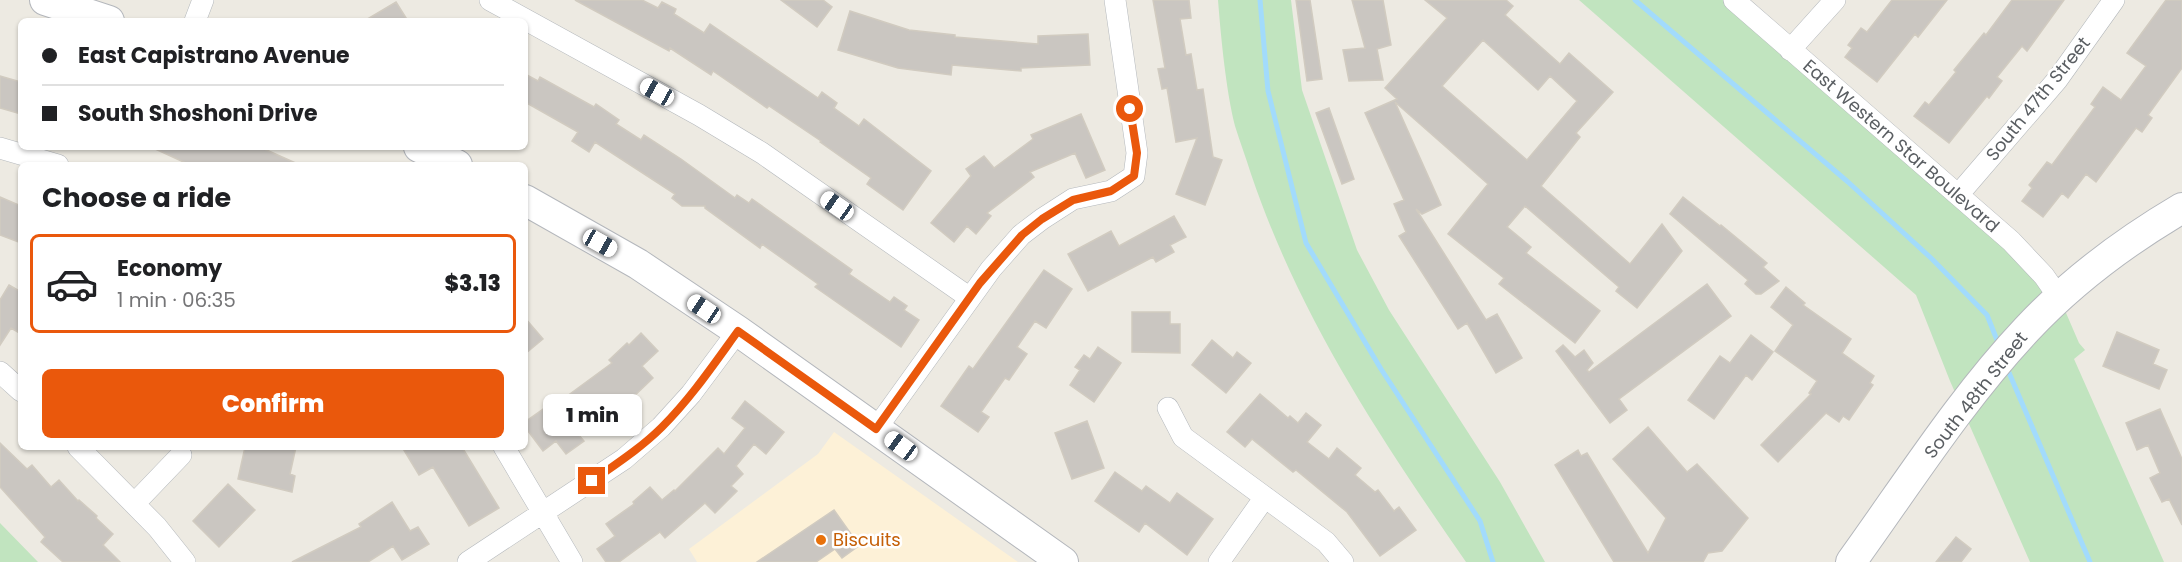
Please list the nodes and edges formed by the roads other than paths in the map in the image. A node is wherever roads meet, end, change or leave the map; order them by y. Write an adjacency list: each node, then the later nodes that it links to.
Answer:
1 (45, 0): 8 (main road)
2 (203, 0): 9 (street)
3 (490, 0): 10 (street)
4 (1115, 0): 20 (street)
5 (1734, 0): 12 (street, East Western Star Boulevard)
6 (1835, 0): 12 (street)
7 (2114, 0): 17 (street, South 47th Street)
8 (100, 18)
9 (196, 18)
10 (523, 18)
11 (528, 21): 20 (street)
12 (1790, 50): 17 (street, East Western Star Boulevard)
13 (0, 148): 15 (street)
14 (425, 150): 16 (main road)
15 (48, 162)
16 (451, 162)
17 (1958, 195): 21 (street, East Western Star Boulevard)
18 (528, 202): 22 (main road)
19 (2182, 208): 21 (main road, South 48th Street)
20 (969, 298): 26 (street)
21 (2060, 299): 39 (main road, South 48th Street)
22 (738, 331): 26 (main road); 32 (street)
23 (0, 372): 24 (street)
24 (18, 388)
25 (1168, 408): 30 (street)
26 (876, 429): 36 (main road)
27 (81, 450): 31 (street)
28 (506, 450): 32 (street)
29 (181, 455): 31 (street)
30 (1265, 497): 37 (street); 38 (street)
31 (135, 503): 33 (street)
32 (543, 513): 34 (street); 35 (street)
33 (184, 562)
34 (468, 562)
35 (572, 562)
36 (1063, 562)
37 (1219, 562)
38 (1343, 562)
39 (1851, 562)

